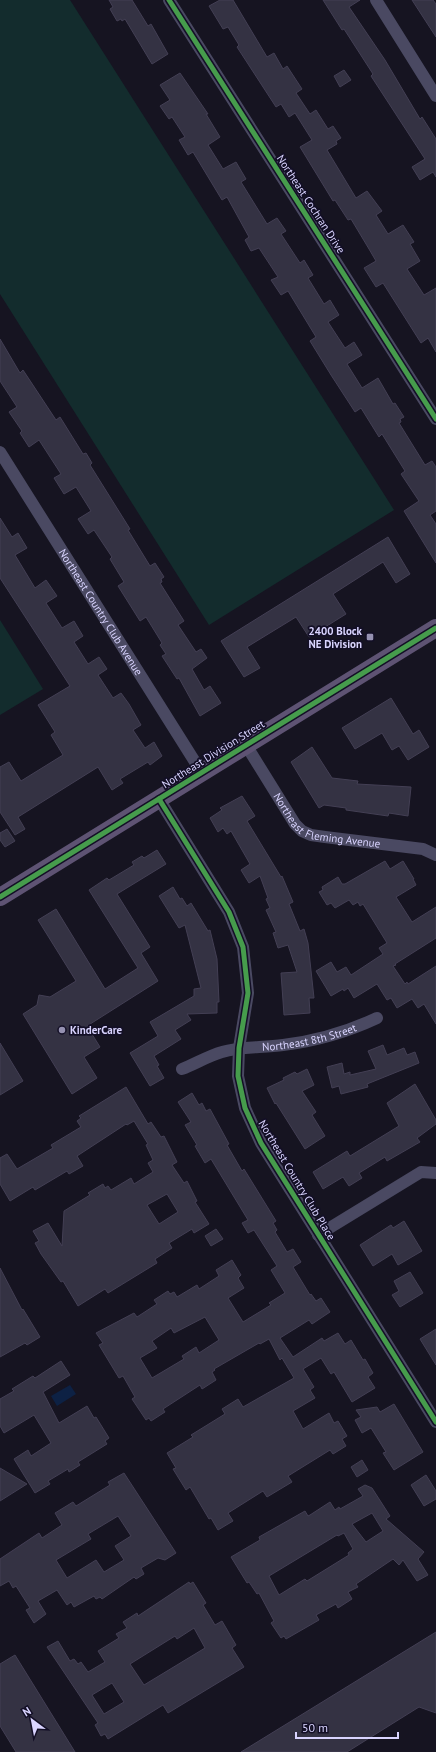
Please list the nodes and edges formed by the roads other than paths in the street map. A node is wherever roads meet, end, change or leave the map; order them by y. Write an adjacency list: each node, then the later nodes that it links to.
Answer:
1 (169, 0): 4 (street, Northeast Cochran Drive)
2 (376, 0): 3 (street)
3 (436, 96)
4 (436, 419)
5 (0, 452): 8 (street, Northeast Country Club Avenue)
6 (436, 628): 7 (main road, Northeast Division Street)
7 (246, 745): 8 (main road, Northeast Division Street); 10 (street, Northeast Fleming Avenue)
8 (202, 773): 9 (main road, Northeast Division Street)
9 (159, 799): 11 (main road, Northeast Division Street); 13 (street, Northeast Country Club Place)
10 (436, 855)
11 (0, 897)
12 (377, 1018): 13 (street, Northeast 8th Street)
13 (239, 1048): 14 (street, Northeast 8th Street); 16 (street, Northeast Country Club Place)
14 (182, 1069)
15 (436, 1173): 16 (street)
16 (318, 1236): 17 (street, Northeast Country Club Place)
17 (436, 1422)

